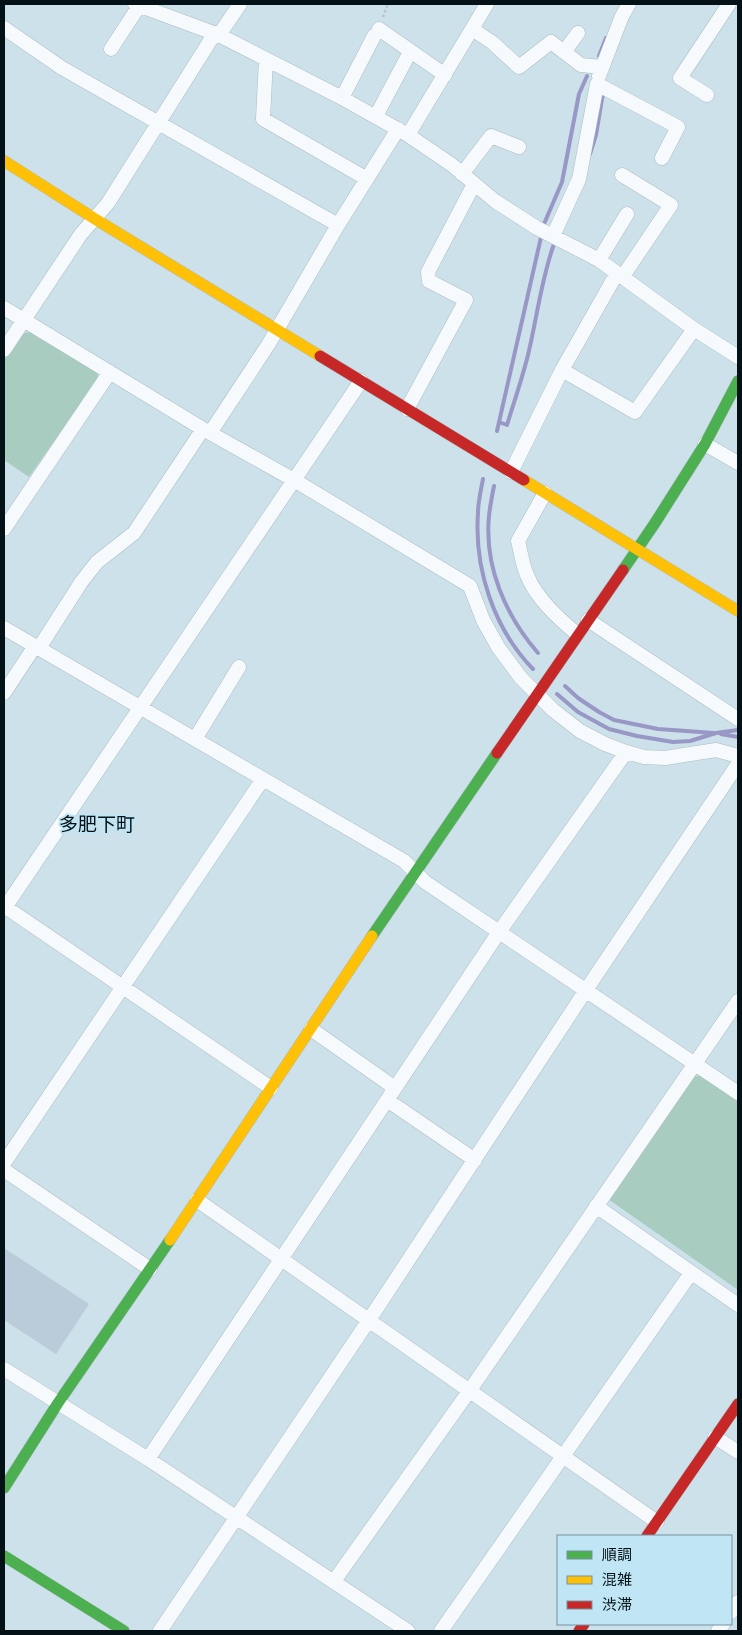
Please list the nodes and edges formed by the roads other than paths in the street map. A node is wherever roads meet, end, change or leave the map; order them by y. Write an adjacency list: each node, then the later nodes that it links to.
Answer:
1 (240, 4): 9 (street)
2 (487, 4): 7 (street)
3 (629, 4): 14 (street)
4 (729, 4): 17 (street)
5 (137, 5): 9 (street); 10 (street)
6 (4, 28): 20 (street)
7 (472, 29): 12 (street); 15 (street)
8 (578, 33): 12 (street)
9 (217, 34): 13 (street); 20 (street)
10 (111, 49)
11 (410, 52): 15 (street); 18 (street); 19 (street)
12 (564, 52): 14 (street)
13 (266, 59): 18 (street); 27 (street)
14 (602, 67): 16 (street)
15 (445, 74): 21 (street)
16 (597, 84): 23 (street); 32 (street)
17 (707, 95)
18 (342, 98): 19 (street)
19 (376, 116): 21 (street)
20 (158, 124): 30 (street); 31 (street)
21 (403, 132): 25 (street); 27 (street)
22 (519, 147): 25 (street)
23 (662, 158)
24 (4, 161): 30 (street)
25 (462, 174): 28 (street)
26 (622, 175): 34 (street)
27 (367, 179): 31 (street)
28 (474, 184): 32 (street); 45 (street)
29 (627, 214): 33 (street)
30 (94, 218): 36 (street); 38 (street)
31 (338, 225): 38 (street)
32 (546, 232): 33 (street)
33 (599, 260): 34 (street)
34 (620, 274): 37 (street); 41 (street)
35 (4, 308): 36 (street)
36 (23, 320): 39 (street); 42 (street)
37 (694, 328): 40 (street); 41 (street)
38 (277, 330): 44 (street); 46 (street)
39 (4, 350)
40 (738, 357)
41 (562, 370): 49 (street)
42 (110, 372): 46 (street); 52 (street)
43 (738, 381): 47 (street)
44 (361, 382): 45 (street); 50 (street)
45 (407, 409): 49 (street)
46 (207, 431): 50 (street); 58 (street)
47 (705, 444): 48 (street); 53 (street)
48 (738, 463)
49 (511, 472): 51 (street)
50 (294, 480): 61 (street); 62 (street)
51 (545, 493): 53 (street); 57 (street)
52 (4, 529)
53 (637, 549): 54 (street); 55 (street)
54 (738, 611)
55 (588, 620): 57 (street); 63 (street)
56 (4, 628): 58 (street)
57 (577, 634): 61 (street)
58 (37, 647): 60 (street); 62 (street)
59 (239, 667): 64 (street)
60 (4, 693)
61 (536, 693): 65 (street); 69 (street)
62 (140, 707): 64 (street); 70 (street)
63 (738, 719)
64 (195, 739): 68 (street)
65 (626, 752): 66 (street); 71 (street)
66 (738, 756)
67 (738, 764): 73 (street)
68 (263, 778): 69 (street); 72 (street)
69 (415, 872): 71 (street); 75 (street)
70 (4, 907): 72 (street)
71 (499, 932): 73 (street); 78 (street)
72 (122, 986): 77 (street); 81 (street)
73 (586, 990): 76 (street); 82 (street)
74 (738, 1001): 76 (street)
75 (311, 1028): 77 (street); 78 (street)
76 (694, 1063): 79 (street); 86 (street)
77 (271, 1088): 85 (street)
78 (395, 1088): 80 (street)
79 (738, 1093)
80 (387, 1100): 82 (street); 87 (street)
81 (9, 1145): 83 (street)
82 (475, 1160): 91 (street)
83 (4, 1163)
84 (4, 1170): 88 (street)
85 (197, 1200): 87 (street); 88 (street)
86 (596, 1206): 89 (street); 93 (street)
87 (282, 1259): 91 (street); 99 (street)
88 (150, 1269): 94 (street)
89 (691, 1273): 90 (street); 98 (street)
90 (738, 1305)
91 (369, 1320): 93 (street); 101 (street)
92 (4, 1369): 94 (street)
93 (470, 1390): 98 (street); 105 (street)
94 (58, 1403): 99 (street); 100 (street)
95 (738, 1404): 96 (street)
96 (715, 1437): 97 (street); 102 (street)
97 (738, 1452)
98 (565, 1456): 102 (street); 109 (street)
99 (148, 1459): 101 (street)
100 (4, 1488)
101 (236, 1517): 105 (street); 107 (street)
102 (657, 1522): 103 (street)
103 (648, 1535)
104 (4, 1556): 106 (street)
105 (334, 1581): 108 (street)
106 (124, 1631)
107 (160, 1631)
108 (408, 1631)
109 (441, 1631)

